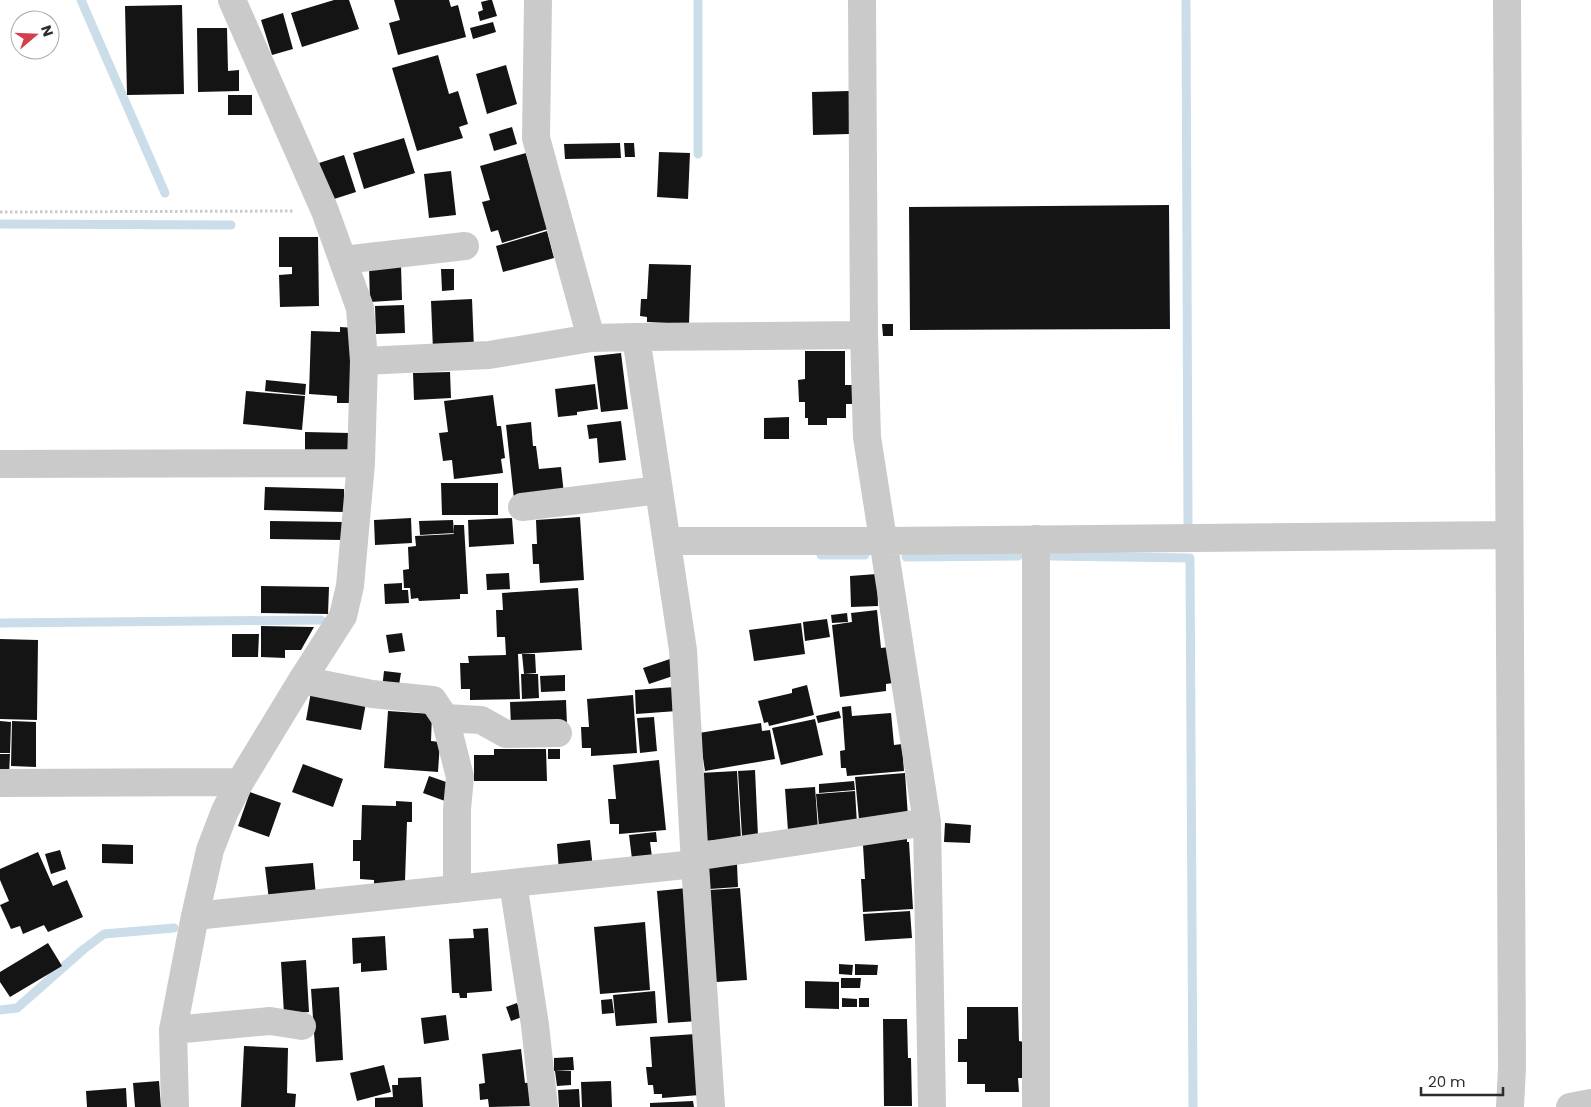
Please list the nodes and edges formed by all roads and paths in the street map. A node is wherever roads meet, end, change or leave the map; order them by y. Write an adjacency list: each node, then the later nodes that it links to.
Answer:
1 (232, 0): 5 (street)
2 (538, 0): 11 (street)
3 (862, 0): 9 (street)
4 (1507, 0): 17 (street)
5 (325, 211): 6 (path); 8 (street)
6 (0, 212)
7 (465, 246): 8 (street)
8 (342, 260): 12 (street)
9 (864, 335): 10 (street); 20 (street)
10 (636, 337): 11 (street); 15 (street)
11 (591, 338): 12 (street)
12 (364, 361): 13 (street)
13 (361, 463): 14 (street); 21 (street)
14 (0, 464)
15 (659, 490): 16 (street); 19 (street)
16 (522, 507)
17 (1508, 534): 18 (street); 39 (street)
18 (1036, 539): 20 (street); 38 (street)
19 (666, 541): 20 (street); 27 (street)
20 (884, 541): 26 (street)
21 (302, 680): 22 (street); 24 (street)
22 (446, 718): 23 (street); 29 (street)
23 (558, 733)
24 (240, 782): 25 (street); 30 (street)
25 (0, 783)
26 (927, 822): 27 (street); 37 (street)
27 (694, 860): 28 (street); 36 (street)
28 (513, 883): 29 (street); 35 (street)
29 (457, 889): 30 (street)
30 (195, 916): 32 (street)
31 (302, 1026): 32 (street)
32 (173, 1030): 34 (street)
33 (1591, 1103): 40 (street)
34 (176, 1107)
35 (544, 1107)
36 (711, 1107)
37 (932, 1107)
38 (1036, 1107)
39 (1510, 1107)
40 (1570, 1107)

